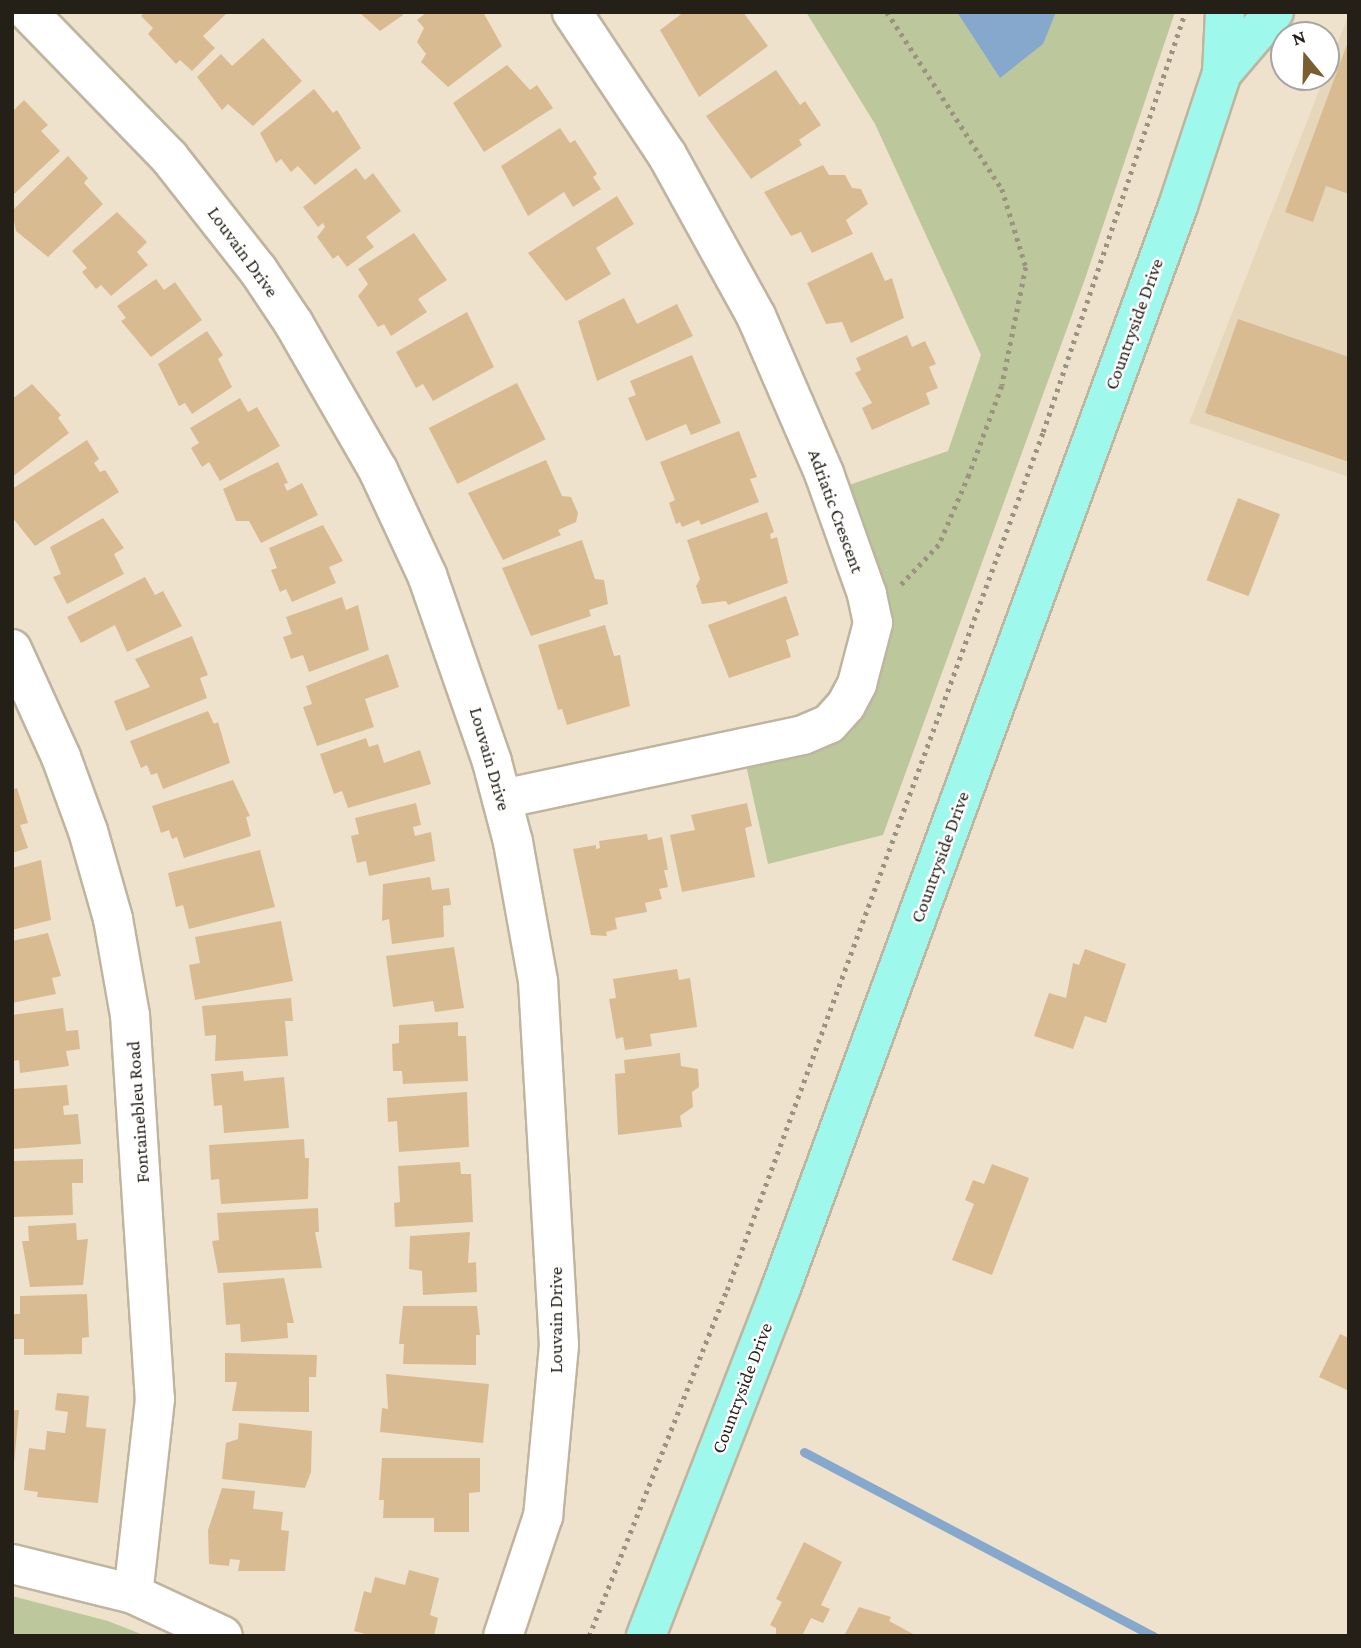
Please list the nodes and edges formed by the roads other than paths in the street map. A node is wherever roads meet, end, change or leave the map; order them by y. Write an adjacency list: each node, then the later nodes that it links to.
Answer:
1 (572, 12): 7 (street, Adriatic Crescent)
2 (1225, 12): 5 (main road, Countryside Drive)
3 (1274, 12): 5 (main road, Countryside Drive)
4 (42, 17): 7 (street, Louvain Drive)
5 (1222, 73): 12 (main road, Countryside Drive)
6 (12, 649): 9 (street, Fontainebleu Road)
7 (502, 799): 11 (street, Louvain Drive)
8 (12, 1564): 9 (street)
9 (132, 1594): 10 (street)
10 (223, 1636)
11 (503, 1636)
12 (646, 1636)

